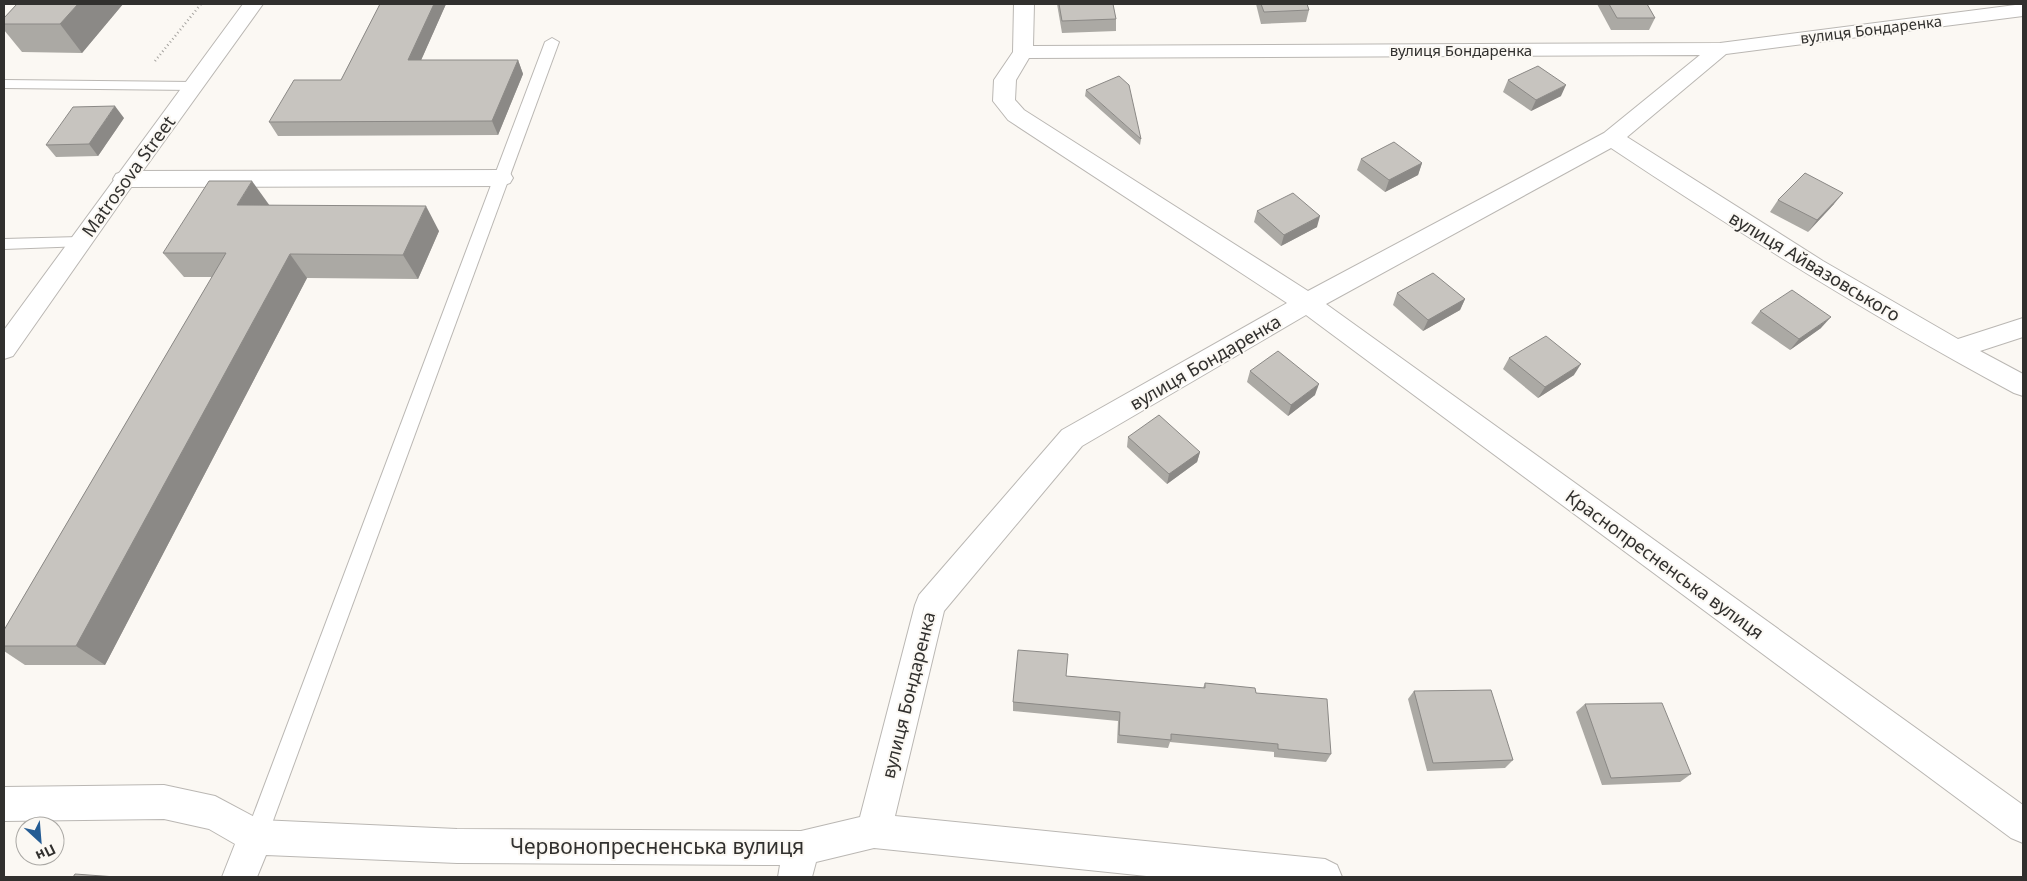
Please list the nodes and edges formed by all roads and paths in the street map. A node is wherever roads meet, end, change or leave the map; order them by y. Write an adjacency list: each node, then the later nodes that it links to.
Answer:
1 (201, 4): 9 (path)
2 (253, 4): 10 (street, Matrosova Street)
3 (1024, 4): 7 (street)
4 (2023, 10): 6 (street, вулиця Бондаренка)
5 (552, 42): 12 (lane)
6 (1720, 49): 7 (street, вулиця Бондаренка); 11 (street, вулиця Бондаренка)
7 (1022, 52): 16 (street, Краснопресненська вулиця)
8 (4, 84): 9 (lane)
9 (136, 85): 10 (lane)
10 (193, 86): 13 (street, Matrosova Street)
11 (1612, 138): 16 (street, вулиця Бондаренка); 19 (street, вулиця Айвазовського)
12 (502, 178): 13 (street); 24 (lane)
13 (124, 179): 14 (street, Matrosova Street)
14 (80, 242): 15 (lane); 18 (street, Matrosova Street)
15 (4, 244)
16 (1307, 303): 22 (street, Краснопресненська вулиця); 23 (street, вулиця Бондаренка)
17 (2023, 327): 19 (street)
18 (4, 349)
19 (1954, 350): 20 (street, вулиця Айвазовського)
20 (2023, 386)
21 (4, 804): 24 (street)
22 (2023, 826)
23 (874, 831): 25 (street, Червонопресненська вулиця); 27 (street, Червонопресненська вулиця)
24 (256, 837): 25 (street, Червонопресненська вулиця); 26 (street)
25 (798, 863)
26 (239, 877)
27 (1325, 877)

